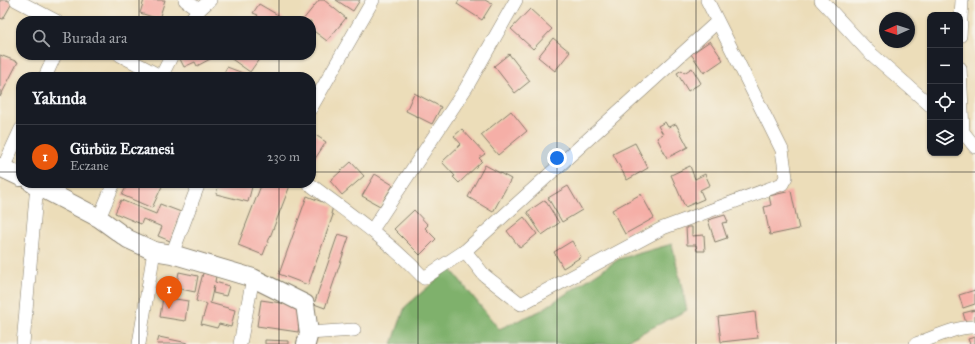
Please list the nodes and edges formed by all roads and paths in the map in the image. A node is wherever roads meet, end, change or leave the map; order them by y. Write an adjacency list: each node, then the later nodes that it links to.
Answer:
1 (16, 0): 11 (street)
2 (185, 0): 9 (street)
3 (210, 0): 9 (street)
4 (373, 0): 21 (street)
5 (516, 0): 35 (street)
6 (707, 0): 13 (street)
7 (821, 0): 22 (street)
8 (962, 0): 10 (street)
9 (199, 10): 12 (street)
10 (961, 12)
11 (46, 16)
12 (194, 16)
13 (717, 22): 36 (street); 36 (street)
14 (53, 60): 17 (street)
15 (129, 60): 18 (street)
16 (170, 60): 19 (street)
17 (47, 72)
18 (152, 72)
19 (164, 72)
20 (961, 84): 23 (street)
21 (316, 99)
22 (927, 102)
23 (962, 120)
24 (963, 131): 26 (street)
25 (16, 139): 27 (street)
26 (975, 146)
27 (1, 168): 28 (street)
28 (16, 176)
29 (35, 188): 42 (street)
30 (43, 188): 34 (street)
31 (112, 188): 34 (street)
32 (196, 188): 37 (street)
33 (315, 188): 35 (street)
34 (99, 218): 37 (street)
35 (372, 230): 36 (street)
36 (465, 251)
37 (163, 253): 38 (street); 43 (street)
38 (253, 278): 41 (street); 44 (street)
39 (975, 327): 45 (street)
40 (354, 330): 41 (street)
41 (307, 339)
42 (23, 344)
43 (139, 344)
44 (240, 344)
45 (916, 344)

